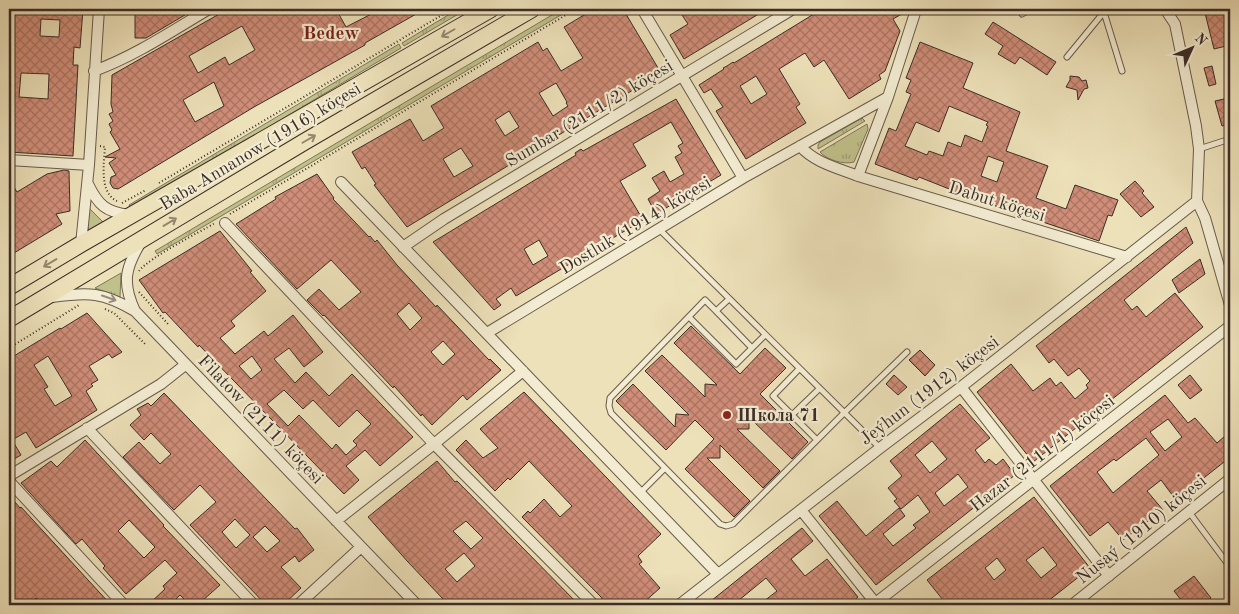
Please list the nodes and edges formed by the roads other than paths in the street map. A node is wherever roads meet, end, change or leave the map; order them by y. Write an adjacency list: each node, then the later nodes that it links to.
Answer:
1 (99, 9): 13 (street)
2 (209, 9): 13 (street)
3 (491, 9): 27 (main road, Baba Annanow (1916) köçesi, one-way to 27)
4 (532, 9): 30 (main road, Baba Annanow (1916) köçesi, one-way to 4)
5 (642, 9): 15 (street)
6 (793, 9): 15 (street, Sumbar (2111/2) köçesi)
7 (913, 9): 16 (street)
8 (1031, 9): 11 (lane)
9 (1165, 9): 19 (street)
10 (1103, 10): 12 (lane); 14 (lane)
11 (1022, 14)
12 (1067, 57)
13 (94, 71): 21 (street)
14 (1122, 71)
15 (683, 75): 23 (street); 32 (street, Sumbar (2111/2) köçesi)
16 (888, 97): 18 (street, Dostluk (1914) köçesi); 22 (street)
17 (1230, 139): 19 (lane)
18 (800, 146): 22 (street, Dabut köçesi); 23 (street, Dostluk (1914) köçesi)
19 (1199, 149): 26 (street)
20 (9, 160): 21 (street)
21 (89, 165): 25 (street)
22 (858, 176): 33 (street, Dabut köçesi)
23 (744, 178): 29 (street, Dostluk (1914) köçesi)
24 (341, 182): 32 (street)
25 (87, 184): 27 (street); 31 (street)
26 (1198, 201): 33 (street, Jeýhun (1912) köçesi); 37 (street)
27 (130, 216): 31 (main road, Baba Annanow (1916) köçesi)
28 (226, 219): 56 (street)
29 (658, 229): 36 (lane); 43 (street, Dostluk (1914) köçesi)
30 (143, 239): 35 (main road, Baba Annanow (1916) köçesi); 38 (street, Filatow (2111) köçesi)
31 (81, 244): 34 (main road, Baba Annanow (1916) köçesi, one-way to 34)
32 (403, 247): 43 (street)
33 (1127, 257): 50 (street, Jeýhun (1912) köçesi)
34 (9, 287)
35 (46, 298): 38 (street, one-way to 38); 41 (main road, Baba Annanow (1916) köçesi)
36 (728, 299): 39 (lane); 44 (lane)
37 (1230, 305)
38 (135, 311): 47 (street, Filatow (2111) köçesi)
39 (716, 311): 40 (lane); 45 (lane)
40 (689, 317): 45 (lane); 58 (lane)
41 (9, 319)
42 (1230, 326): 61 (street, Hazar (2111/1) köçesi)
43 (487, 333): 49 (street)
44 (765, 335): 45 (lane); 48 (lane)
45 (752, 348)
46 (907, 352): 52 (lane)
47 (185, 365): 54 (street); 66 (street, Filatow (2111) köçesi)
48 (799, 369): 51 (lane); 53 (lane)
49 (523, 371): 56 (street); 63 (street)
50 (961, 387): 57 (street, Jeýhun (1912) köçesi); 61 (street)
51 (819, 389): 52 (lane); 53 (lane)
52 (844, 413): 55 (lane); 57 (lane)
53 (792, 415): 55 (lane)
54 (87, 428): 59 (street); 72 (street)
55 (818, 440): 58 (lane)
56 (434, 444): 66 (street); 75 (street)
57 (880, 448): 64 (street, Jeýhun (1912) köçesi)
58 (665, 468): 63 (lane)
59 (9, 476)
60 (1230, 479): 65 (street, Nusaý (1910) köçesi)
61 (1034, 480): 70 (street); 77 (street, Hazar (2111/1) köçesi)
62 (9, 481): 71 (street)
63 (641, 492): 69 (street)
64 (801, 510): 69 (street, Jeýhun (1912) köçesi); 77 (street)
65 (1188, 512): 68 (lane); 70 (street, Nusaý (1910) köçesi)
66 (336, 521): 67 (street, Filatow (2111) köçesi)
67 (361, 547): 73 (street); 74 (street, Filatow (2111) köçesi)
68 (1230, 567)
69 (718, 574): 76 (street, Jeýhun (1912) köçesi)
70 (1109, 576): 78 (street, Nusaý (1910) köçesi)
71 (124, 605)
72 (254, 605)
73 (298, 605)
74 (417, 605)
75 (594, 605)
76 (679, 605)
77 (875, 605)
78 (1072, 605)

